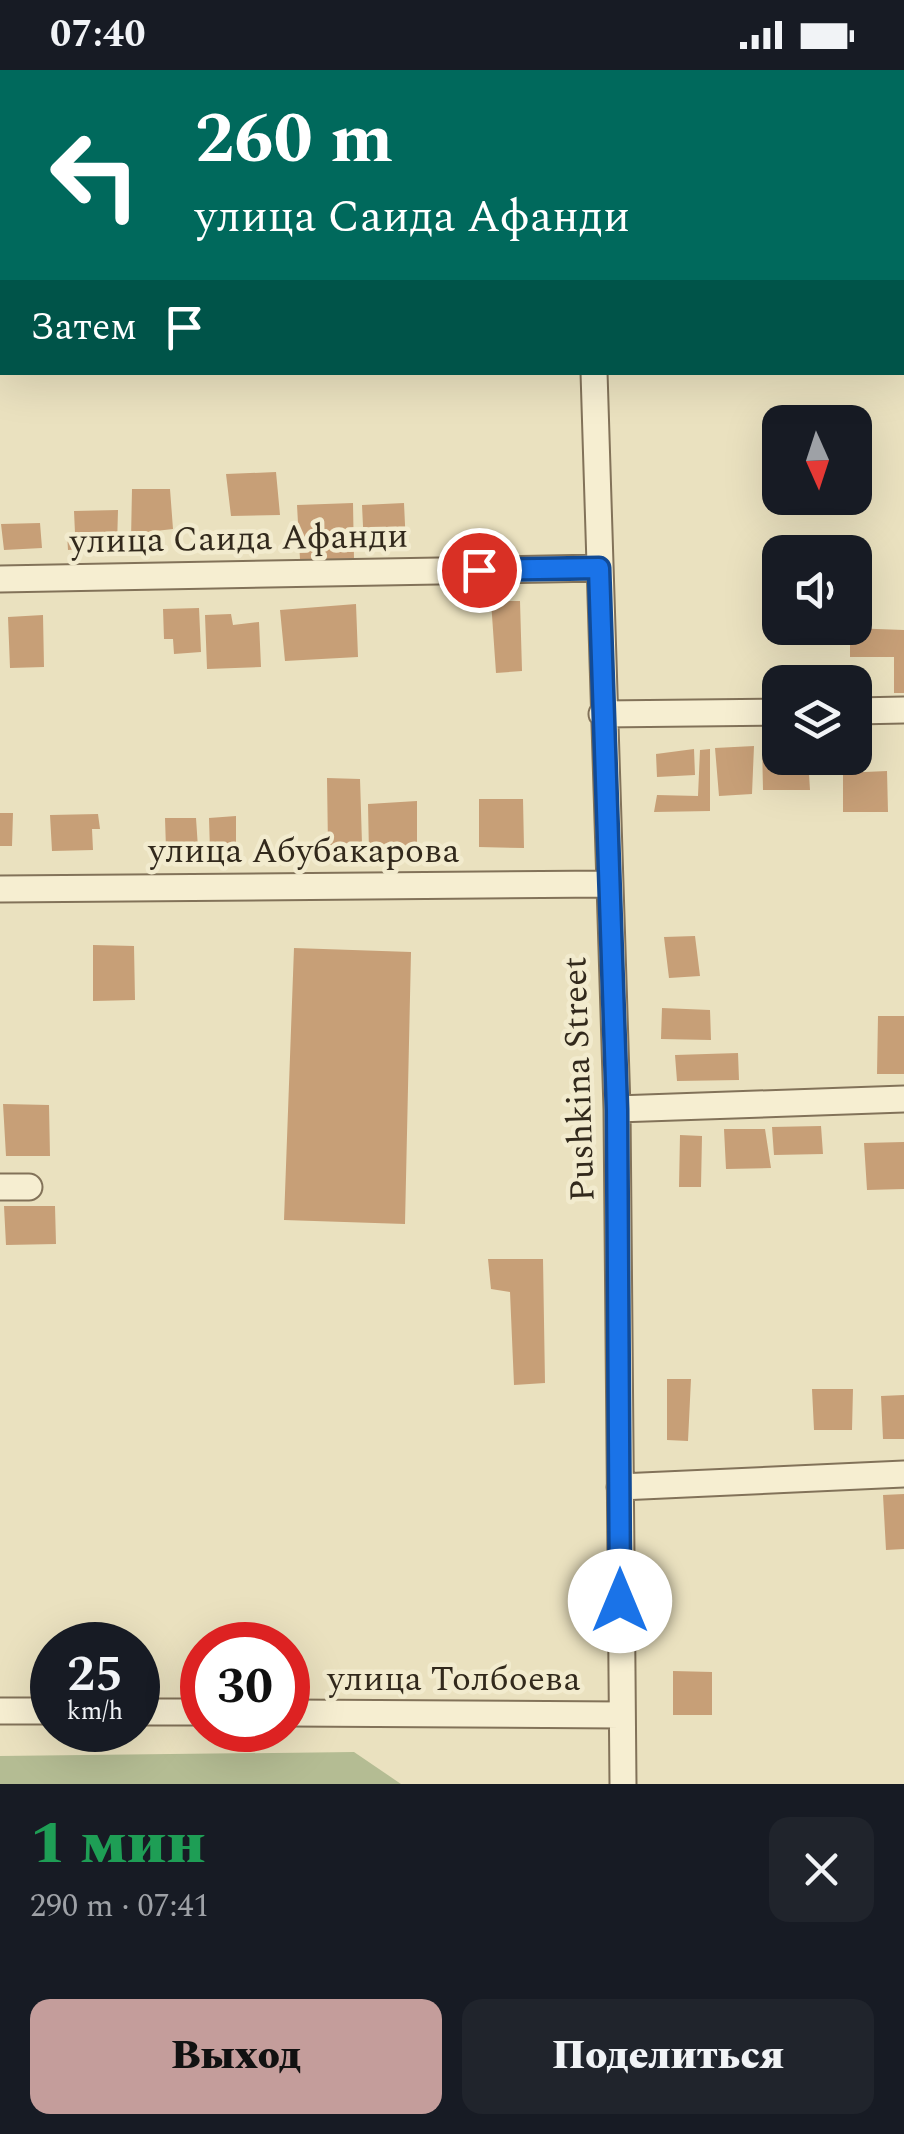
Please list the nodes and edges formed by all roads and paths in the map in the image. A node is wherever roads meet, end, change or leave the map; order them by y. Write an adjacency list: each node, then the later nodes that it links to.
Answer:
1 (594, 375): 2 (street, Pushkina Street)
2 (599, 568): 3 (street, улица Саида Афанди); 7 (street, Pushkina Street)
3 (0, 579)
4 (872, 710): 5 (street)
5 (904, 710)
6 (762, 712): 7 (street)
7 (602, 714): 8 (street, Pushkina Street)
8 (609, 884): 9 (street, улица Абубакарова); 11 (street, Pushkina Street)
9 (0, 889)
10 (904, 1099): 11 (street)
11 (617, 1110): 15 (street, Pushkina Street)
12 (29, 1186): 13 (street)
13 (0, 1187)
14 (904, 1474): 15 (street)
15 (620, 1487): 19 (street, Pushkina Street)
16 (0, 1711): 17 (street)
17 (30, 1711)
18 (310, 1713): 19 (street, улица Толбоева)
19 (621, 1715): 20 (street, Pushkina Street)
20 (623, 1784)

